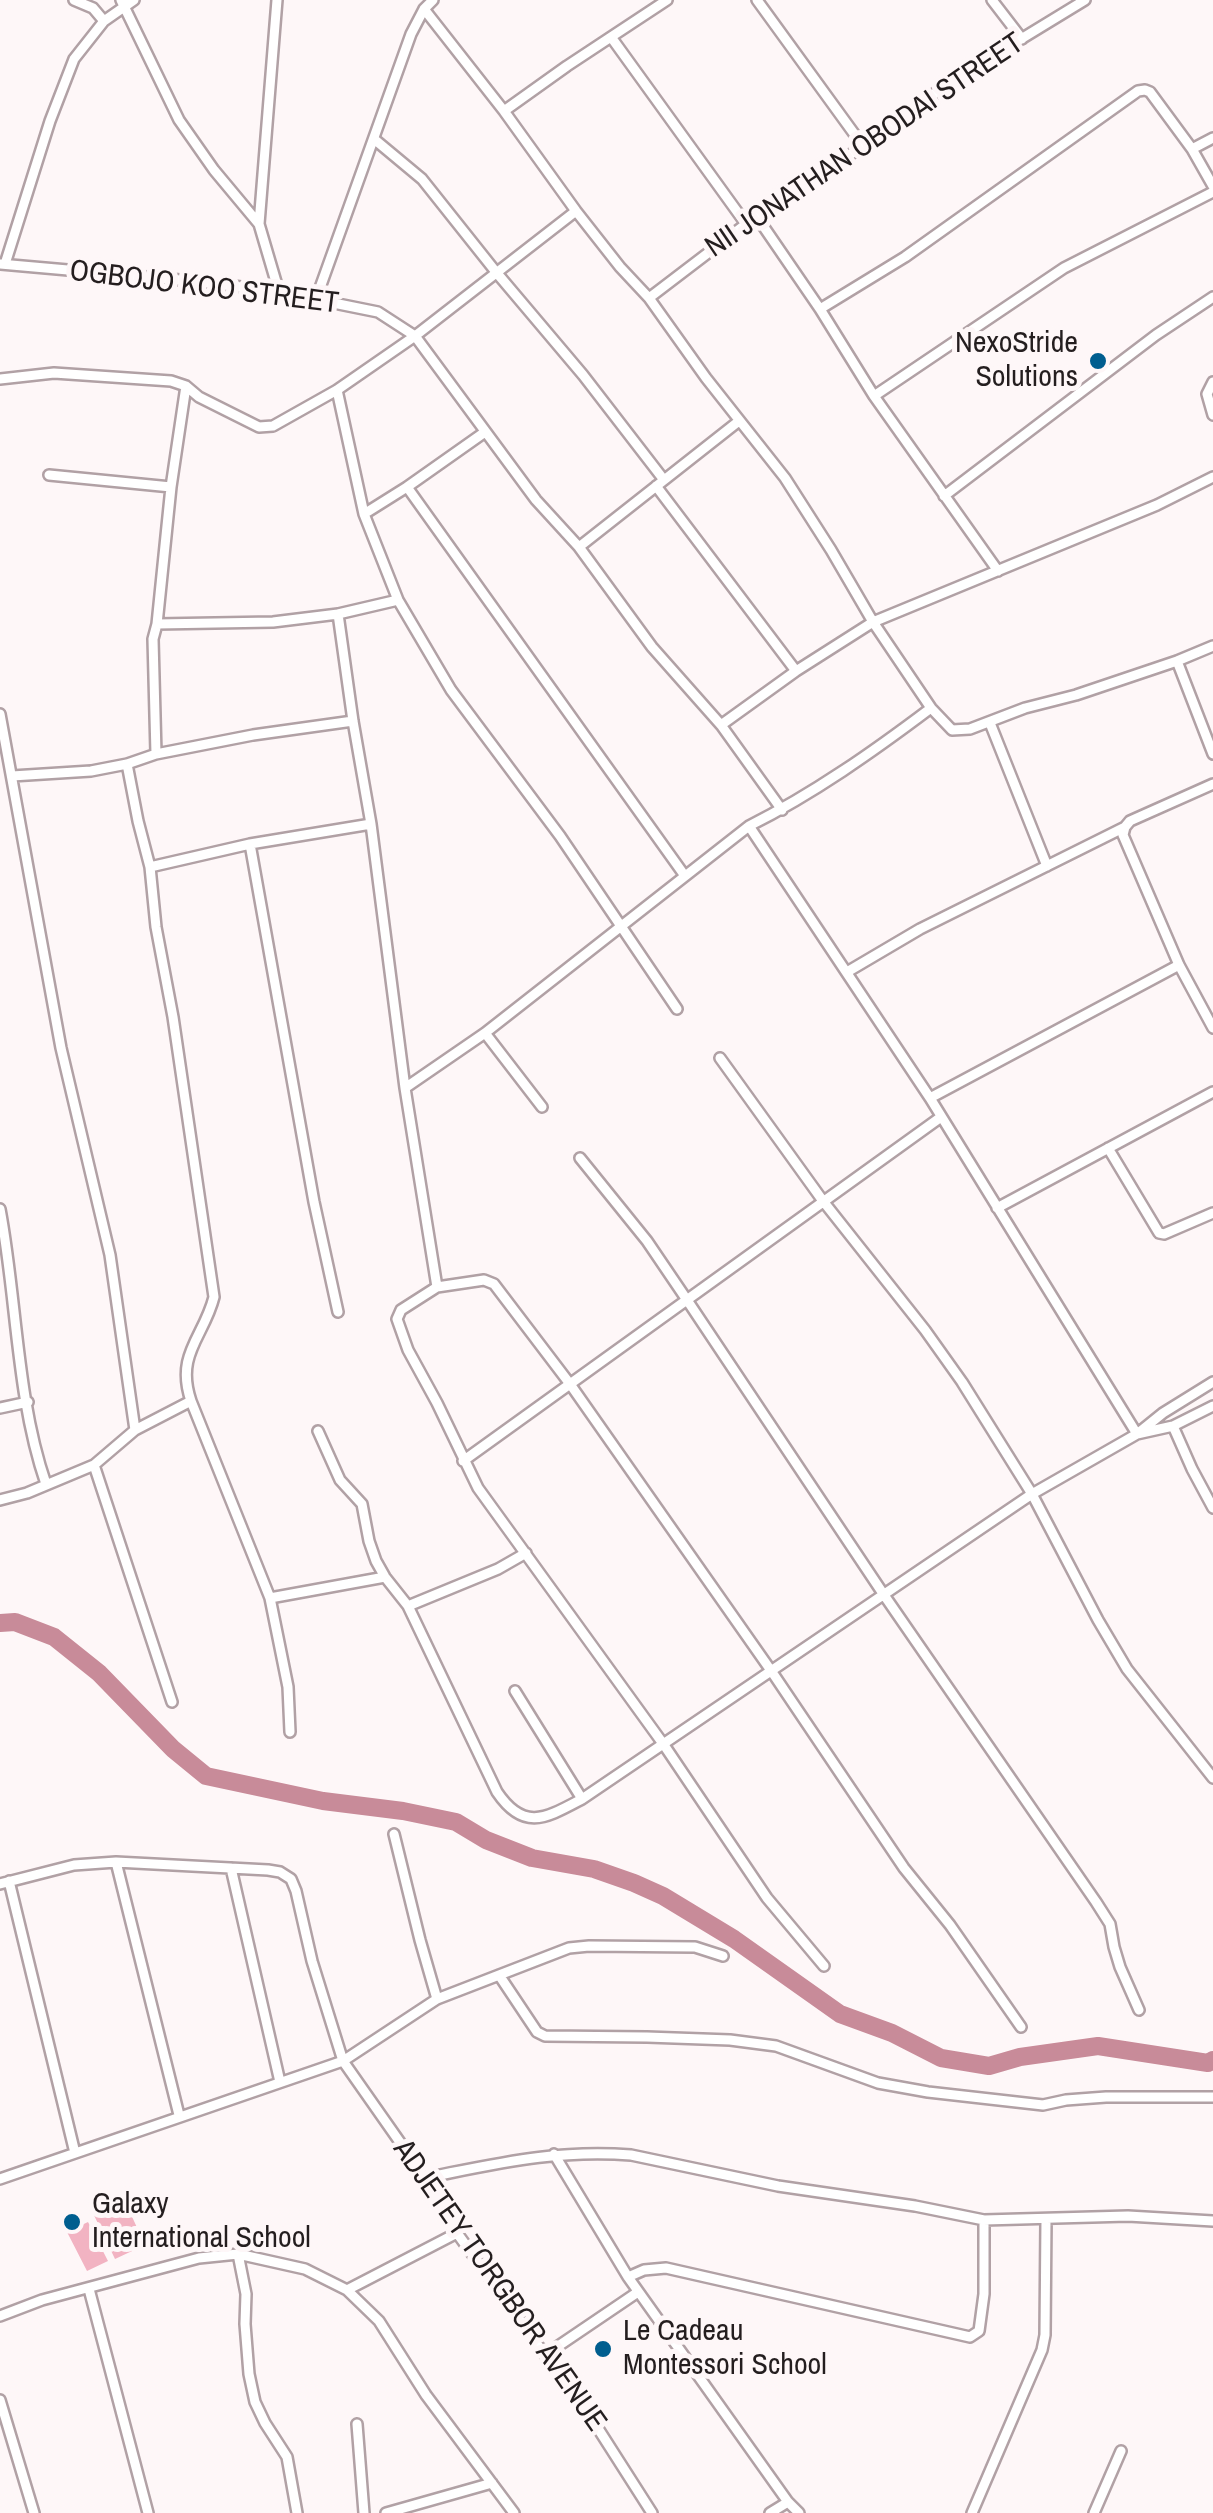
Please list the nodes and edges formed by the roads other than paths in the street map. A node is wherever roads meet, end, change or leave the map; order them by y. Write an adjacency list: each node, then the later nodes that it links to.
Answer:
1 (74, 0): 10 (street)
2 (277, 0): 21 (street)
3 (433, 0): 9 (street)
4 (667, 0): 11 (street)
5 (757, 0): 16 (street)
6 (992, 0): 12 (street)
7 (1085, 0): 12 (street, NII JONATHAN OBODAI STREET)
8 (126, 2): 10 (street); 21 (street)
9 (424, 9): 13 (street); 15 (street)
10 (104, 21): 23 (street)
11 (611, 37): 13 (street); 22 (street)
12 (1022, 39): 16 (street, NII JONATHAN OBODAI STREET)
13 (504, 112): 19 (street)
14 (1213, 138): 17 (street)
15 (374, 139): 24 (street); 28 (street)
16 (863, 146): 20 (street, NII JONATHAN OBODAI STREET)
17 (1192, 150): 18 (street); 29 (street)
18 (1213, 189): 35 (street)
19 (576, 210): 24 (street); 27 (street)
20 (757, 217): 22 (street, NII JONATHAN OBODAI STREET); 29 (street)
21 (259, 224): 25 (street)
22 (746, 224): 27 (street, NII JONATHAN OBODAI STREET)
23 (2, 264): 25 (street, OGBOJO KOO STREET)
24 (496, 272): 30 (street); 41 (street)
25 (278, 292): 28 (street, OGBOJO KOO STREET)
26 (1213, 297): 44 (street)
27 (649, 298): 37 (street)
28 (316, 299): 30 (street, OGBOJO KOO STREET)
29 (820, 309): 35 (street)
30 (416, 336): 34 (street); 38 (street)
31 (0, 379): 33 (street)
32 (1213, 382): 36 (street)
33 (186, 386): 34 (street); 42 (street)
34 (337, 390): 45 (street)
35 (874, 396): 44 (street)
36 (1213, 414)
37 (739, 420): 41 (street); 50 (street)
38 (485, 432): 43 (street); 46 (street)
39 (49, 475): 42 (street)
40 (1213, 477): 47 (street)
41 (660, 483): 46 (street); 54 (street)
42 (172, 487): 51 (street)
43 (407, 487): 45 (street); 72 (street)
44 (944, 496): 47 (street)
45 (364, 514): 48 (street)
46 (579, 548): 59 (street)
47 (998, 570): 50 (street)
48 (398, 600): 49 (street); 73 (street)
49 (338, 614): 51 (street); 57 (street)
50 (873, 622): 54 (street); 55 (street)
51 (157, 624): 60 (street)
52 (1213, 646): 53 (street)
53 (1177, 661): 58 (street); 61 (street)
54 (796, 670): 59 (street)
55 (931, 708): 58 (street); 65 (street)
56 (0, 714): 63 (street)
57 (353, 720): 60 (street); 66 (street)
58 (990, 722): 70 (street)
59 (721, 725): 65 (street)
60 (156, 754): 62 (street)
61 (1213, 754)
62 (127, 764): 63 (street); 71 (street)
63 (12, 776): 103 (street)
64 (1213, 784): 68 (street)
65 (782, 810): 67 (street)
66 (371, 824): 69 (street); 80 (street)
67 (750, 826): 72 (street); 75 (street)
68 (1125, 828): 70 (street); 74 (street)
69 (250, 844): 71 (street); 95 (street)
70 (1046, 866): 75 (street)
71 (150, 867): 98 (street)
72 (685, 876): 73 (street)
73 (621, 927): 76 (street); 78 (street)
74 (1178, 965): 77 (street); 82 (street)
75 (847, 972): 82 (street)
76 (677, 1009)
77 (1213, 1028)
78 (485, 1032): 80 (street); 83 (street)
79 (720, 1058): 87 (street)
80 (405, 1088): 91 (street)
81 (1213, 1092): 85 (street)
82 (930, 1098): 84 (street)
83 (542, 1106)
84 (941, 1117): 87 (street); 89 (street)
85 (1108, 1148): 89 (street); 90 (street)
86 (580, 1158): 92 (street)
87 (823, 1201): 92 (street); 109 (street)
88 (0, 1208): 93 (street)
89 (998, 1208): 105 (street)
90 (1213, 1213)
91 (436, 1286): 97 (street); 106 (street)
92 (687, 1300): 97 (street); 114 (street)
93 (13, 1306): 94 (street); 99 (street)
94 (0, 1309)
95 (338, 1312)
96 (1213, 1382): 105 (street)
97 (570, 1384): 106 (street); 117 (street)
98 (191, 1401): 103 (street); 115 (street)
99 (28, 1402): 101 (street); 108 (street)
100 (1213, 1406): 102 (street)
101 (0, 1408)
102 (1173, 1426): 105 (street); 111 (street)
103 (135, 1430): 107 (street)
104 (318, 1431): 113 (street)
105 (1137, 1434): 109 (street)
106 (463, 1460): 112 (street)
107 (94, 1465): 108 (street); 119 (street)
108 (46, 1484): 110 (street)
109 (1032, 1494): 114 (street); 122 (street)
110 (0, 1500)
111 (1213, 1508)
112 (526, 1553): 116 (street); 121 (street)
113 (385, 1578): 115 (street); 116 (street)
114 (884, 1596): 117 (street); 132 (street)
115 (270, 1598): 120 (street)
116 (408, 1606): 123 (street)
117 (772, 1672): 121 (street); 133 (street)
118 (515, 1691): 123 (street)
119 (172, 1702)
120 (290, 1732)
121 (664, 1745): 123 (street); 129 (street)
122 (1213, 1777)
123 (582, 1799)
124 (394, 1834): 131 (street)
125 (116, 1862): 126 (street); 127 (street); 137 (street)
126 (231, 1868): 134 (street, ADJETEY TORGBOR AVENUE); 135 (street)
127 (4, 1883): 138 (street)
128 (723, 1956): 130 (street)
129 (824, 1966)
130 (498, 1974): 131 (street); 136 (street)
131 (437, 1999): 134 (street)
132 (1139, 2010)
133 (1021, 2026)
134 (342, 2061): 135 (street); 140 (street, ADJETEY TORGBOR AVENUE)
135 (280, 2082): 137 (street)
136 (1213, 2097)
137 (180, 2115): 138 (street)
138 (75, 2153): 141 (street)
139 (554, 2154): 140 (street); 143 (street); 147 (street)
140 (424, 2178): 145 (street, ADJETEY TORGBOR AVENUE)
141 (0, 2179)
142 (1046, 2218): 143 (street); 144 (street); 167 (street)
143 (984, 2220): 147 (street)
144 (1213, 2221)
145 (458, 2233): 149 (street); 152 (street, ADJETEY TORGBOR AVENUE)
146 (238, 2254): 148 (street); 149 (street); 160 (street)
147 (628, 2277): 150 (street)
148 (88, 2289): 151 (street); 159 (street)
149 (347, 2290): 156 (street)
150 (638, 2292): 152 (street); 157 (street)
151 (0, 2316)
152 (545, 2354): 164 (street, ADJETEY TORGBOR AVENUE)
153 (0, 2400): 158 (street)
154 (357, 2424): 161 (street)
155 (1122, 2451): 168 (street)
156 (492, 2483): 162 (street); 163 (street)
157 (788, 2502): 165 (street); 166 (street)
158 (34, 2513)
159 (148, 2513)
160 (297, 2513)
161 (364, 2513)
162 (386, 2513)
163 (514, 2513)
164 (652, 2513)
165 (770, 2513)
166 (800, 2513)
167 (972, 2513)
168 (1094, 2513)

